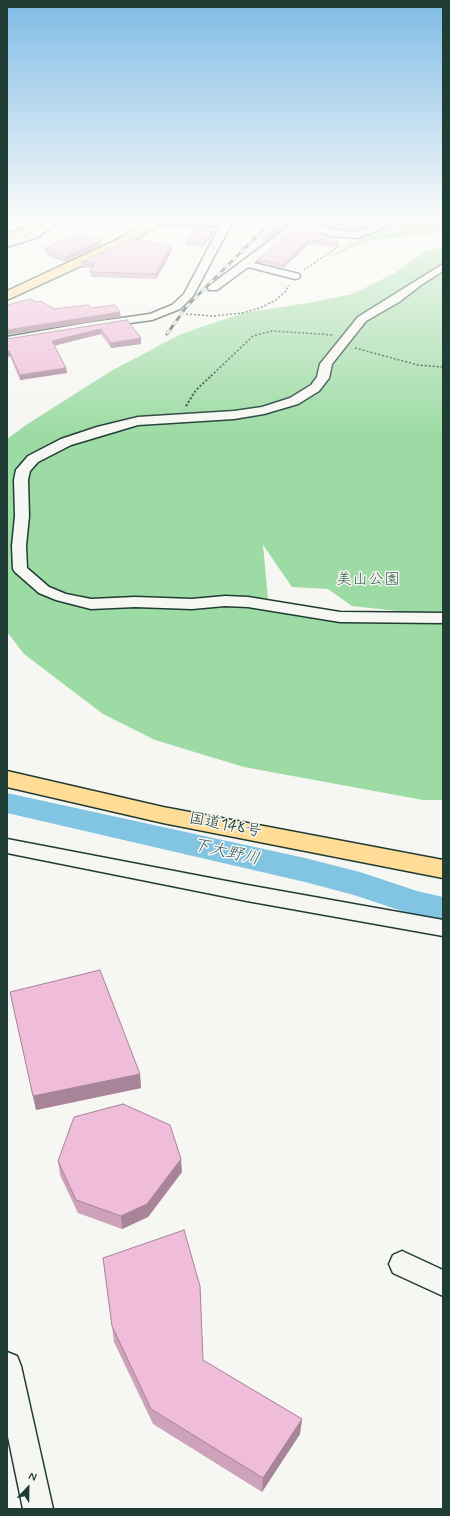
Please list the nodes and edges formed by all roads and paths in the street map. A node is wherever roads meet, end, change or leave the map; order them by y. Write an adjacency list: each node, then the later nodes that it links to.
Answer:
1 (16, 292): 5 (highway)
2 (188, 292): 6 (street)
3 (285, 292): 6 (path)
4 (406, 292): 8 (street)
5 (7, 296)
6 (164, 313): 7 (street)
7 (7, 340)
8 (344, 340): 9 (path); 10 (street); 10 (path)
9 (443, 367)
10 (178, 418): 11 (street)
11 (443, 618)
12 (7, 779): 14 (highway, 国道148号)
13 (7, 846): 15 (street)
14 (443, 869)
15 (443, 928)
16 (402, 1264): 17 (street)
17 (443, 1283)
18 (7, 1366): 19 (street)
19 (38, 1509)

